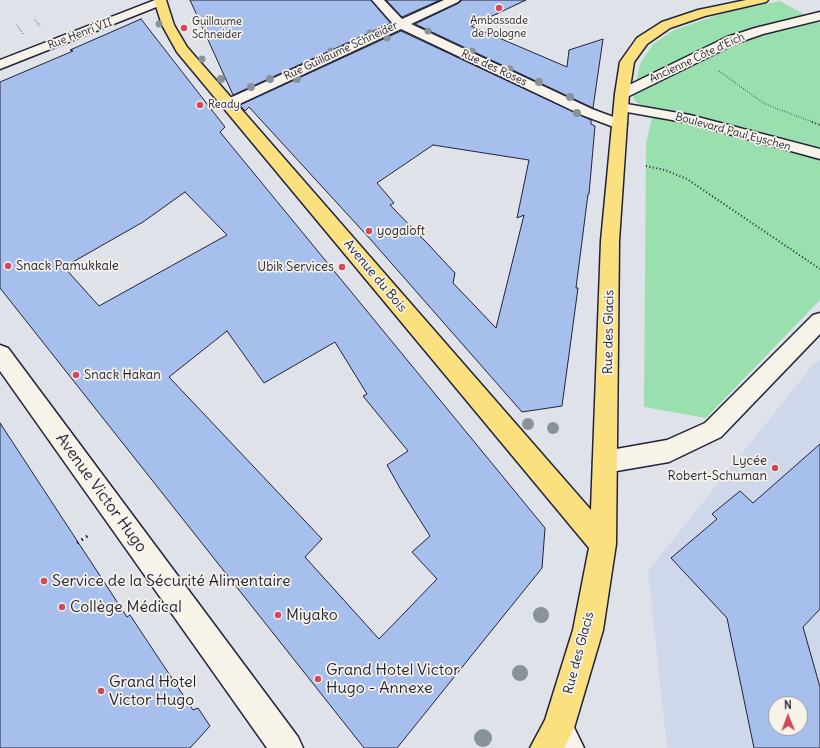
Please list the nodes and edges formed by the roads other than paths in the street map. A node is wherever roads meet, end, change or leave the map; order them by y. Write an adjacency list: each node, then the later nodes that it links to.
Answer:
1 (378, 0): 6 (street, Rue des Roses)
2 (454, 0): 6 (street, Rue Guillaume Schneider)
3 (762, 0): 9 (main road, Rue des Glacis)
4 (160, 1): 7 (street, Rue Henri VII); 8 (main road, Avenue du Bois)
5 (820, 16): 9 (street, Ancienne Côte d'Eich)
6 (400, 24): 8 (street, Rue Guillaume Schneider); 9 (street, Rue des Roses)
7 (0, 65)
8 (228, 104): 14 (main road, Avenue du Bois)
9 (621, 108): 10 (street, Boulevard Paul Eyschen); 13 (main road, Rue des Glacis)
10 (820, 154)
11 (820, 321): 13 (street)
12 (0, 354): 16 (street, Avenue Victor Hugo)
13 (605, 462): 14 (main road, Rue des Glacis)
14 (603, 544): 15 (main road, Rue des Glacis)
15 (557, 741)
16 (287, 748)

